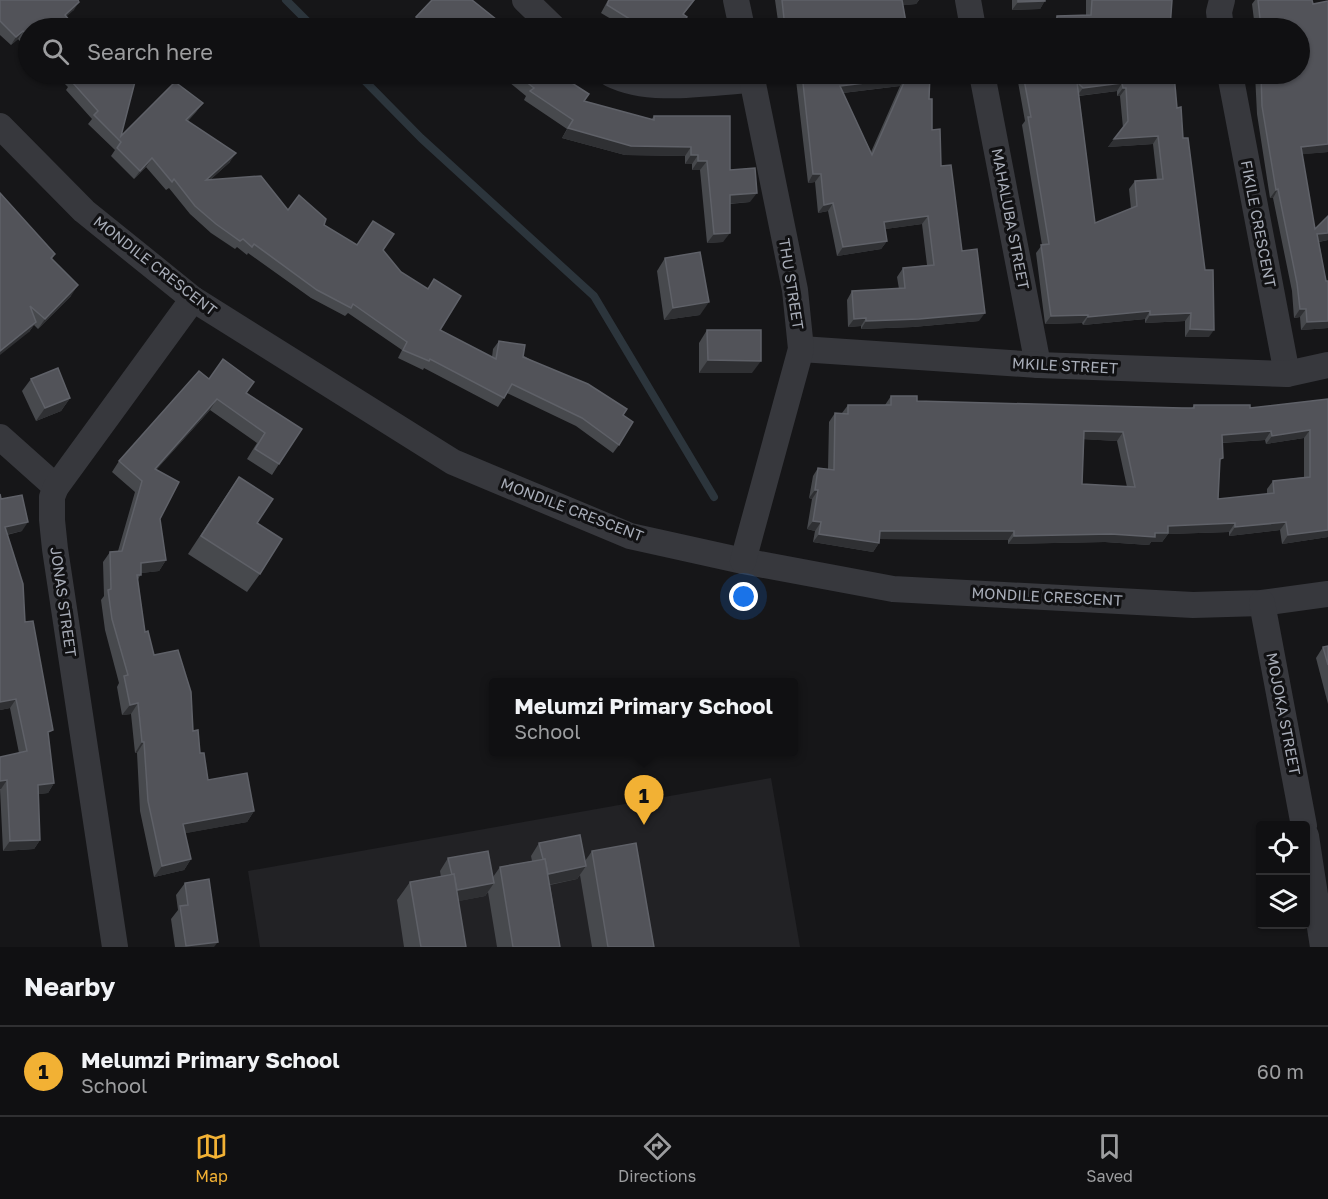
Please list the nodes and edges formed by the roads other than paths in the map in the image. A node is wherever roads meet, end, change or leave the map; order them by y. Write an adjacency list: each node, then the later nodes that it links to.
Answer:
1 (525, 0): 5 (street)
2 (736, 0): 6 (street)
3 (968, 0): 7 (street)
4 (1222, 0): 8 (street)
5 (544, 18)
6 (740, 18)
7 (971, 18)
8 (1220, 18)
9 (752, 84): 14 (street, THU STREET)
10 (984, 84): 15 (street, MAHALUBA STREET)
11 (1232, 84): 17 (street, FIKILE CRESCENT)
12 (0, 126): 13 (street, MONDILE CRESCENT)
13 (193, 299): 19 (street); 20 (street, MONDILE CRESCENT)
14 (801, 349): 15 (street, MKILE STREET); 20 (street, THU STREET)
15 (1038, 365): 17 (street, MKILE STREET)
16 (1328, 365): 17 (street, MKILE STREET)
17 (1287, 374)
18 (0, 437): 19 (street)
19 (56, 487): 25 (street, JONAS STREET)
20 (742, 561): 22 (street, MONDILE CRESCENT)
21 (1328, 594): 22 (street, MONDILE CRESCENT)
22 (1262, 603): 23 (street, MOJOKA STREET)
23 (1303, 821)
24 (1310, 867): 26 (street)
25 (115, 947)
26 (1323, 947)

